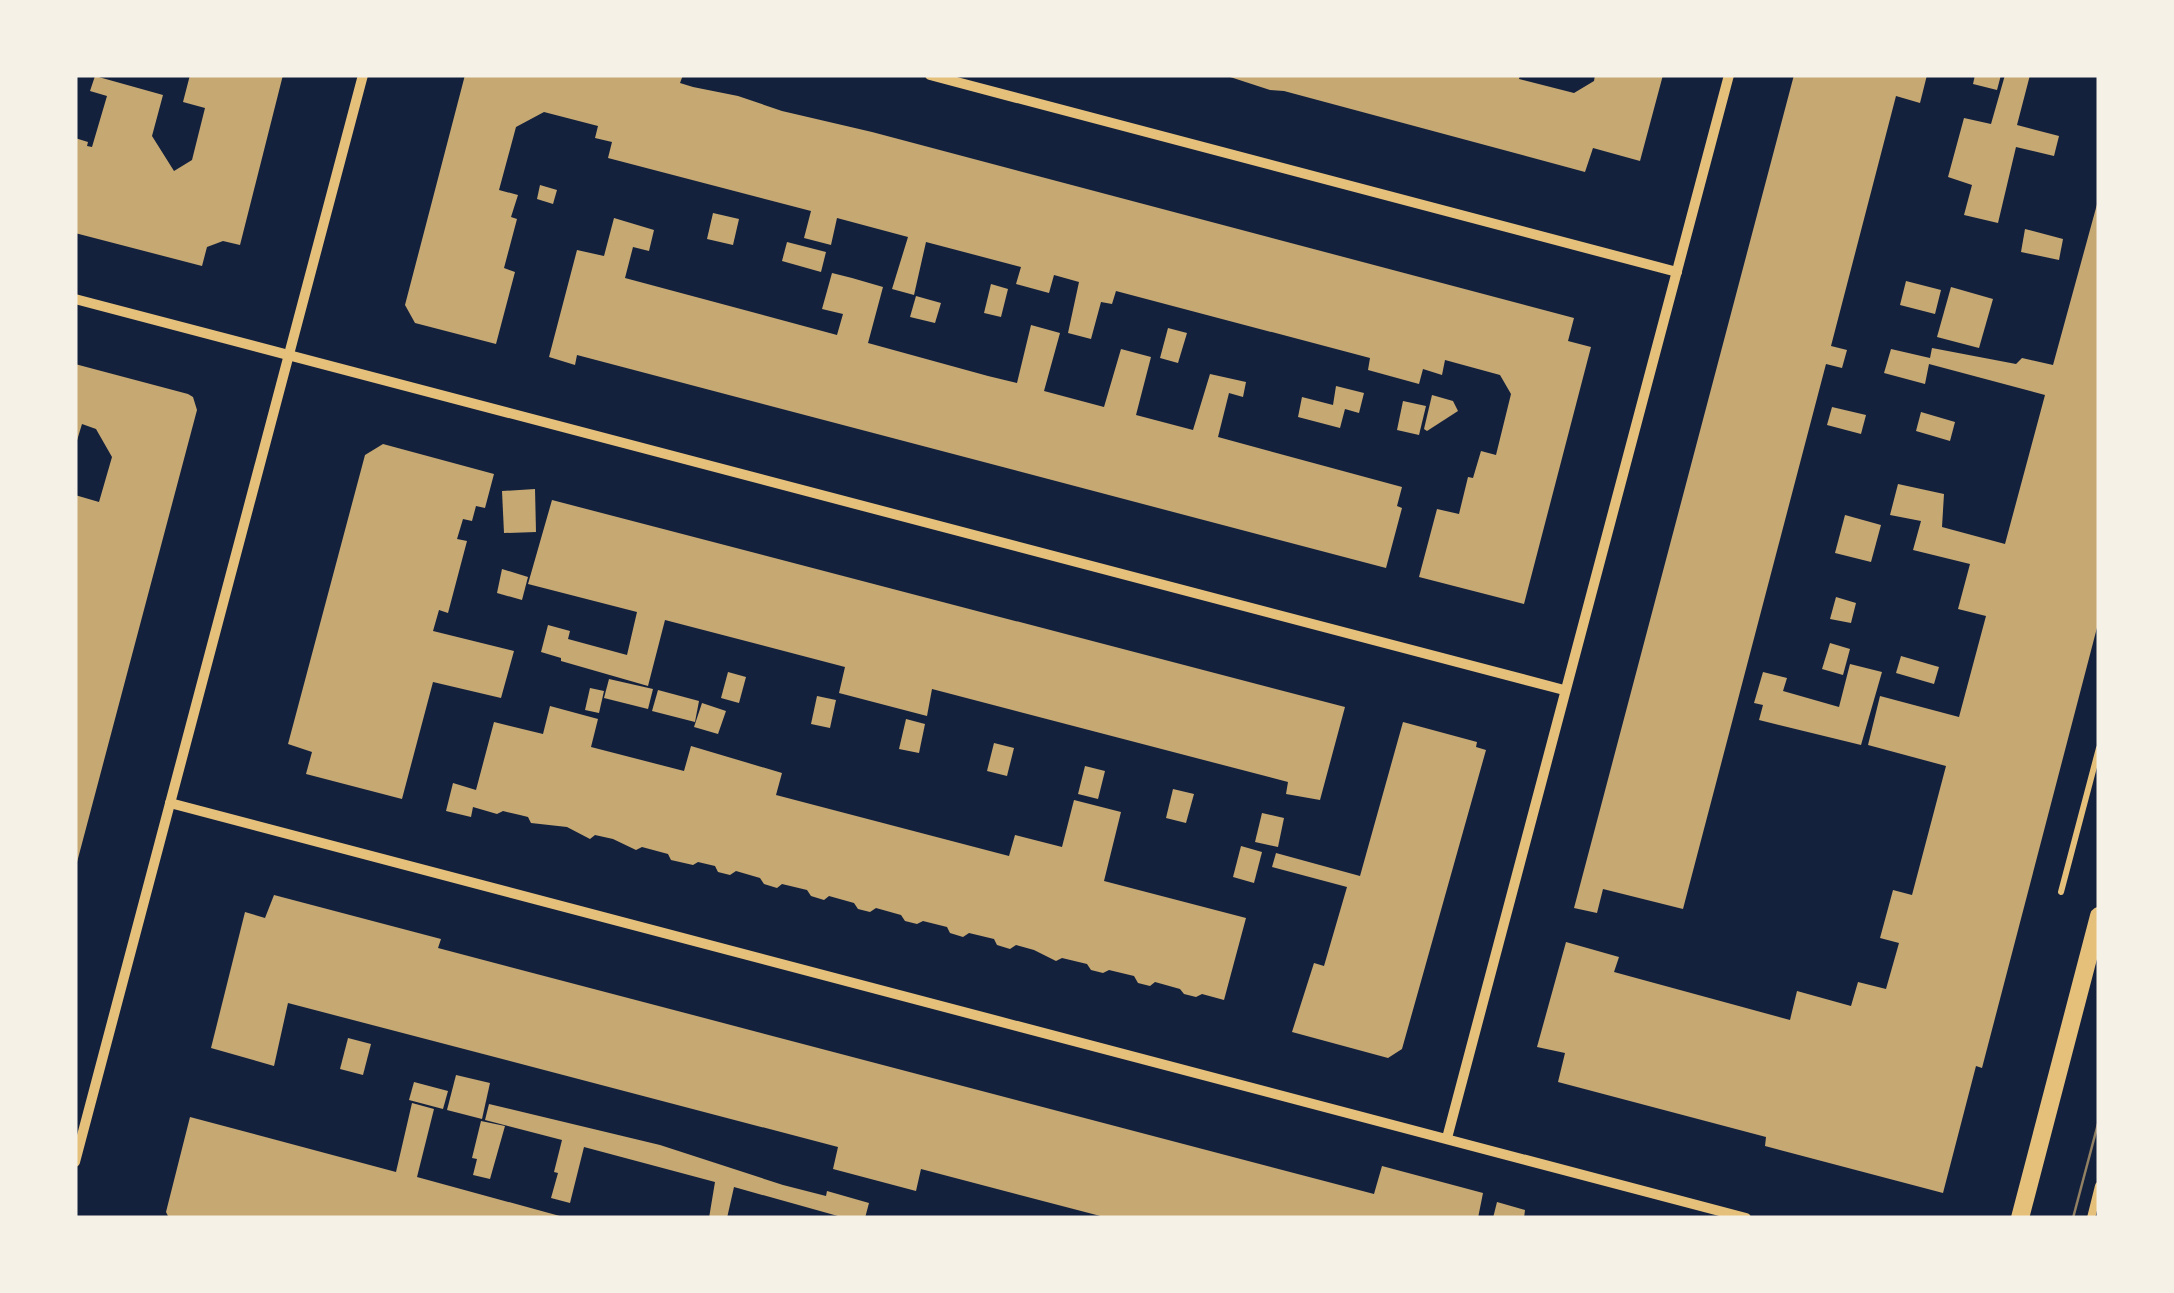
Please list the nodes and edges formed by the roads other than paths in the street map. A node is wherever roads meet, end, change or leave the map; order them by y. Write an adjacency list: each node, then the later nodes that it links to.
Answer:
1 (363, 75): 6 (street)
2 (930, 75): 4 (street)
3 (1729, 75): 4 (street)
4 (1676, 272): 7 (street)
5 (75, 299): 6 (street)
6 (288, 355): 7 (street); 8 (street)
7 (1564, 690): 10 (street)
8 (170, 803): 10 (street); 11 (street)
9 (2099, 916): 14 (street)
10 (1447, 1138): 13 (street)
11 (75, 1162)
12 (2099, 1186): 15 (lane)
13 (1746, 1218)
14 (2020, 1218)
15 (2091, 1218)

